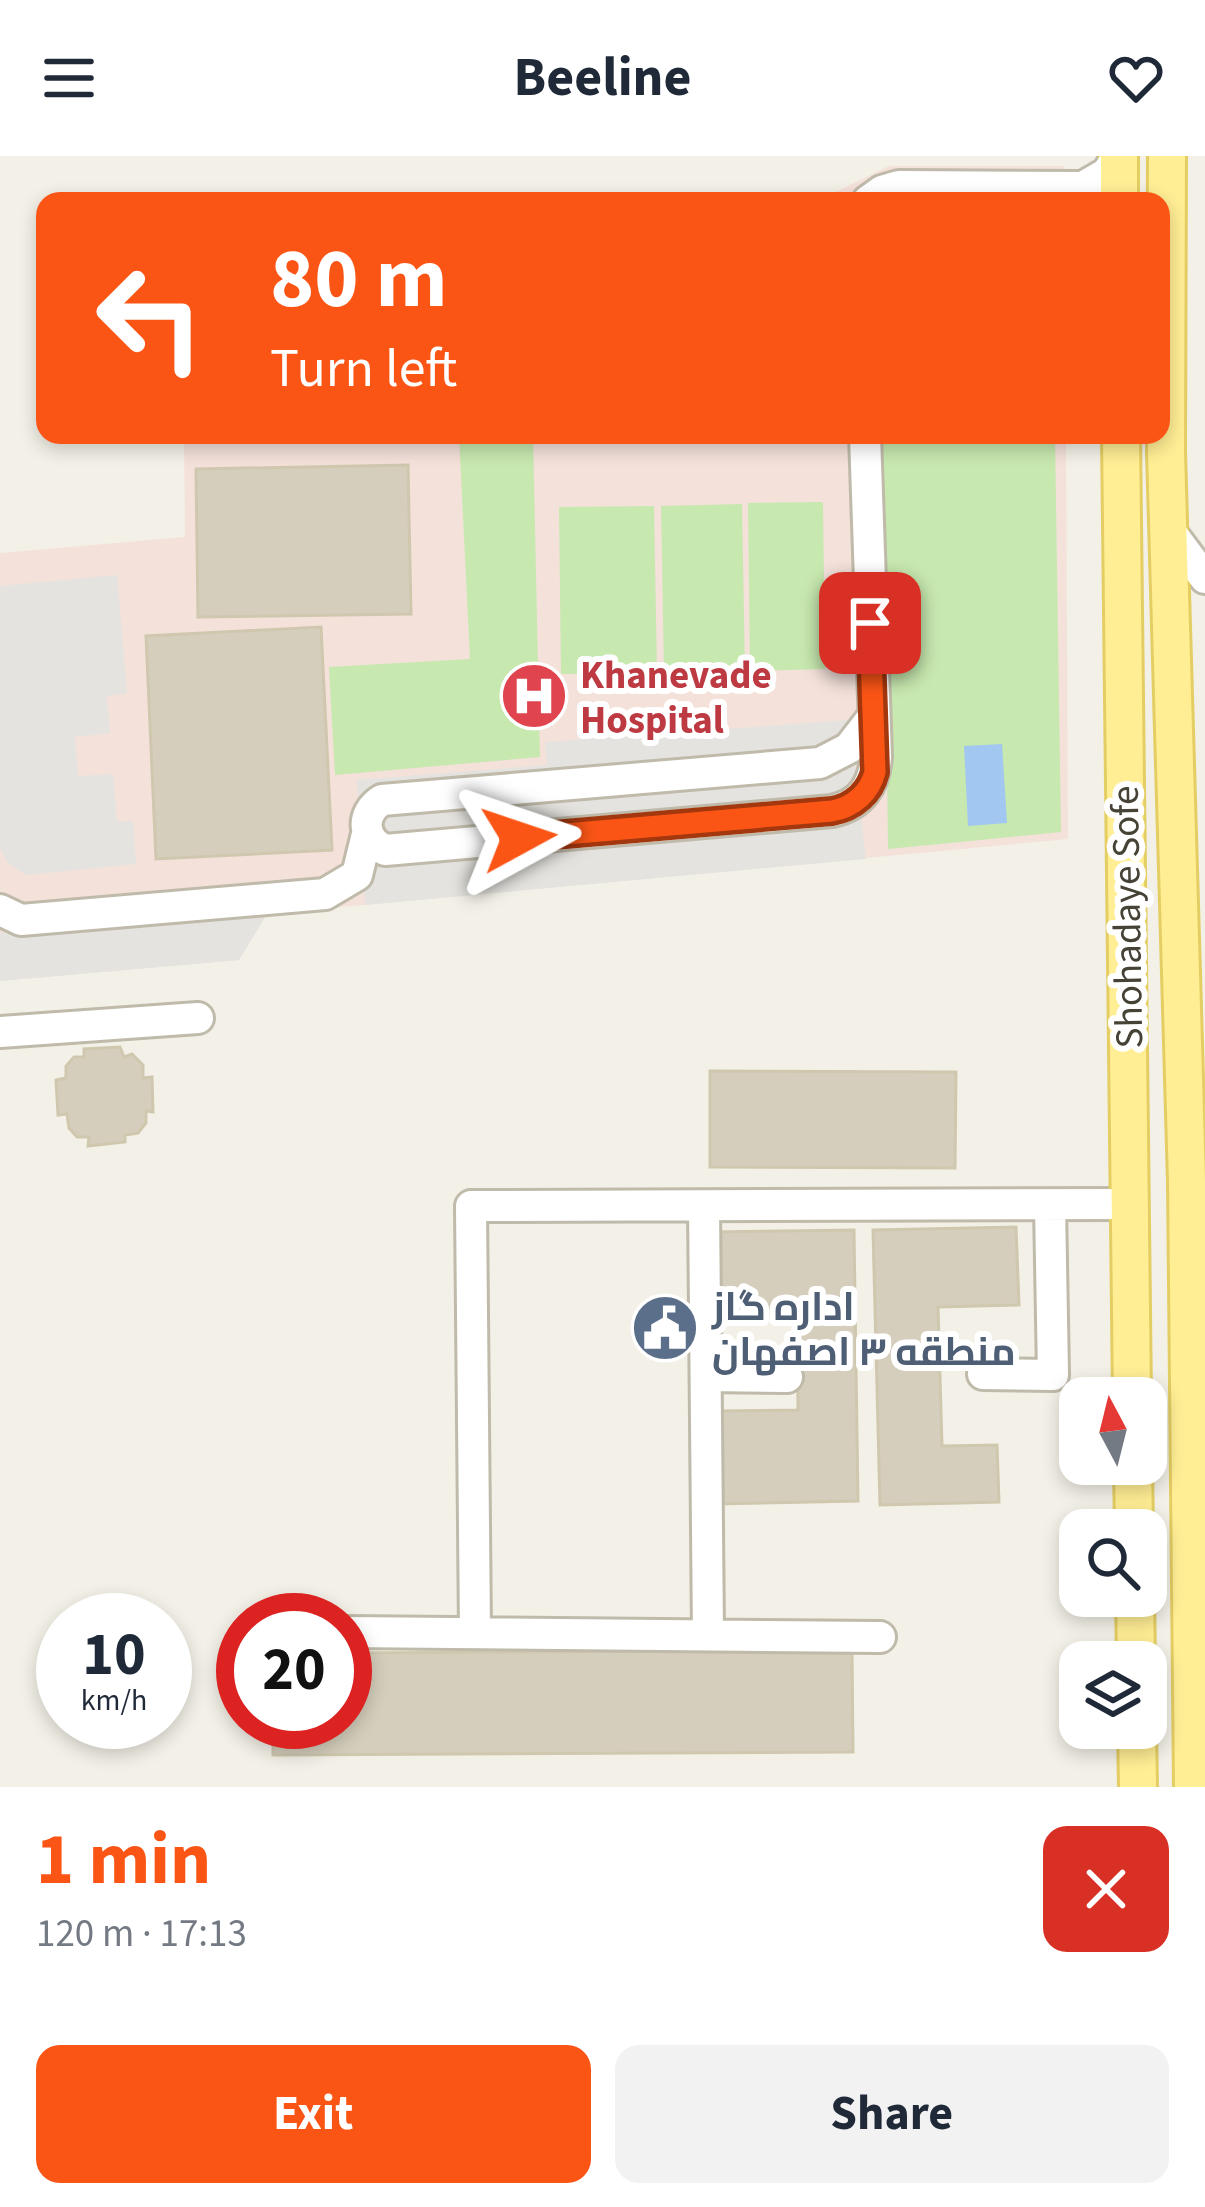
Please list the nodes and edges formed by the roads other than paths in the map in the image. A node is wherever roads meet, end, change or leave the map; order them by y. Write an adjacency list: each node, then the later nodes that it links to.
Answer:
1 (1118, 156): 3 (lane); 4 (main road)
2 (1167, 156): 5 (main road, Shohadaye Sofe)
3 (880, 192)
4 (1119, 192)
5 (1167, 192)
6 (865, 444): 11 (lane)
7 (1121, 444): 17 (main road, Shohadaye Sofe)
8 (1169, 444): 9 (main road, Shohadaye Sofe)
9 (1169, 530): 10 (lane); 16 (main road, Shohadaye Sofe)
10 (1205, 578)
11 (873, 717): 12 (lane); 12 (lane)
12 (368, 834): 13 (lane)
13 (7, 922)
14 (198, 1018): 15 (lane)
15 (0, 1032)
16 (1196, 1117): 24 (main road, Shohadaye Sofe)
17 (1130, 1204): 18 (lane); 23 (main road, Shohadaye Sofe)
18 (1050, 1205): 19 (lane); 20 (lane)
19 (704, 1206): 21 (lane); 26 (lane)
20 (983, 1374)
21 (706, 1376): 22 (lane); 27 (lane)
22 (788, 1377)
23 (1132, 1377)
24 (1197, 1556): 29 (main road, Shohadaye Sofe)
25 (372, 1632): 26 (lane)
26 (475, 1633): 27 (lane)
27 (708, 1635): 28 (lane)
28 (880, 1637)
29 (1199, 1693): 32 (main road, Shohadaye Sofe)
30 (1137, 1749): 31 (main road)
31 (1138, 1787)
32 (1193, 1787)

